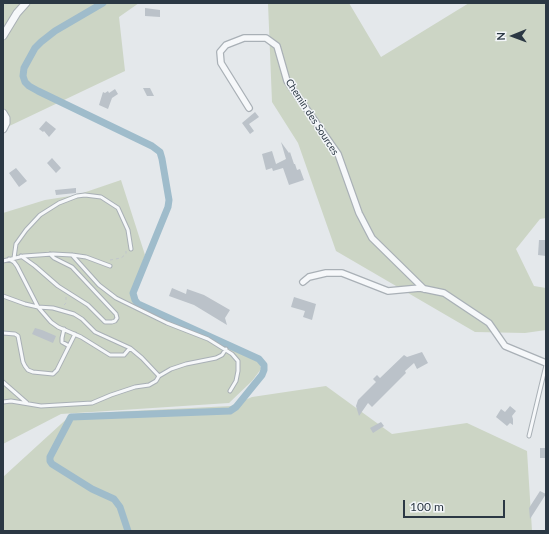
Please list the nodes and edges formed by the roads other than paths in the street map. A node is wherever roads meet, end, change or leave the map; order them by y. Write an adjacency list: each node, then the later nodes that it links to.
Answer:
1 (26, 3): 2 (street)
2 (3, 36)
3 (249, 108): 15 (street, Chemin des Sources)
4 (3, 113): 5 (street)
5 (3, 129)
6 (131, 249): 10 (lane)
7 (50, 254): 8 (lane); 9 (lane); 9 (lane)
8 (72, 254): 13 (lane); 23 (lane)
9 (21, 256): 10 (lane)
10 (14, 258): 11 (lane)
11 (9, 259): 12 (lane); 17 (lane)
12 (3, 261)
13 (110, 266)
14 (302, 282): 15 (street)
15 (424, 289): 24 (street)
16 (3, 296): 17 (lane)
17 (38, 307): 18 (lane); 22 (lane)
18 (64, 329): 20 (lane); 21 (lane)
19 (3, 334): 21 (lane)
20 (75, 334): 21 (lane); 22 (lane)
21 (69, 346)
22 (130, 348): 25 (lane)
23 (226, 349): 25 (lane); 27 (lane)
24 (546, 364): 30 (lane)
25 (159, 376): 29 (lane)
26 (3, 382): 29 (lane)
27 (230, 392)
28 (3, 402): 29 (lane)
29 (27, 404)
30 (529, 436)

